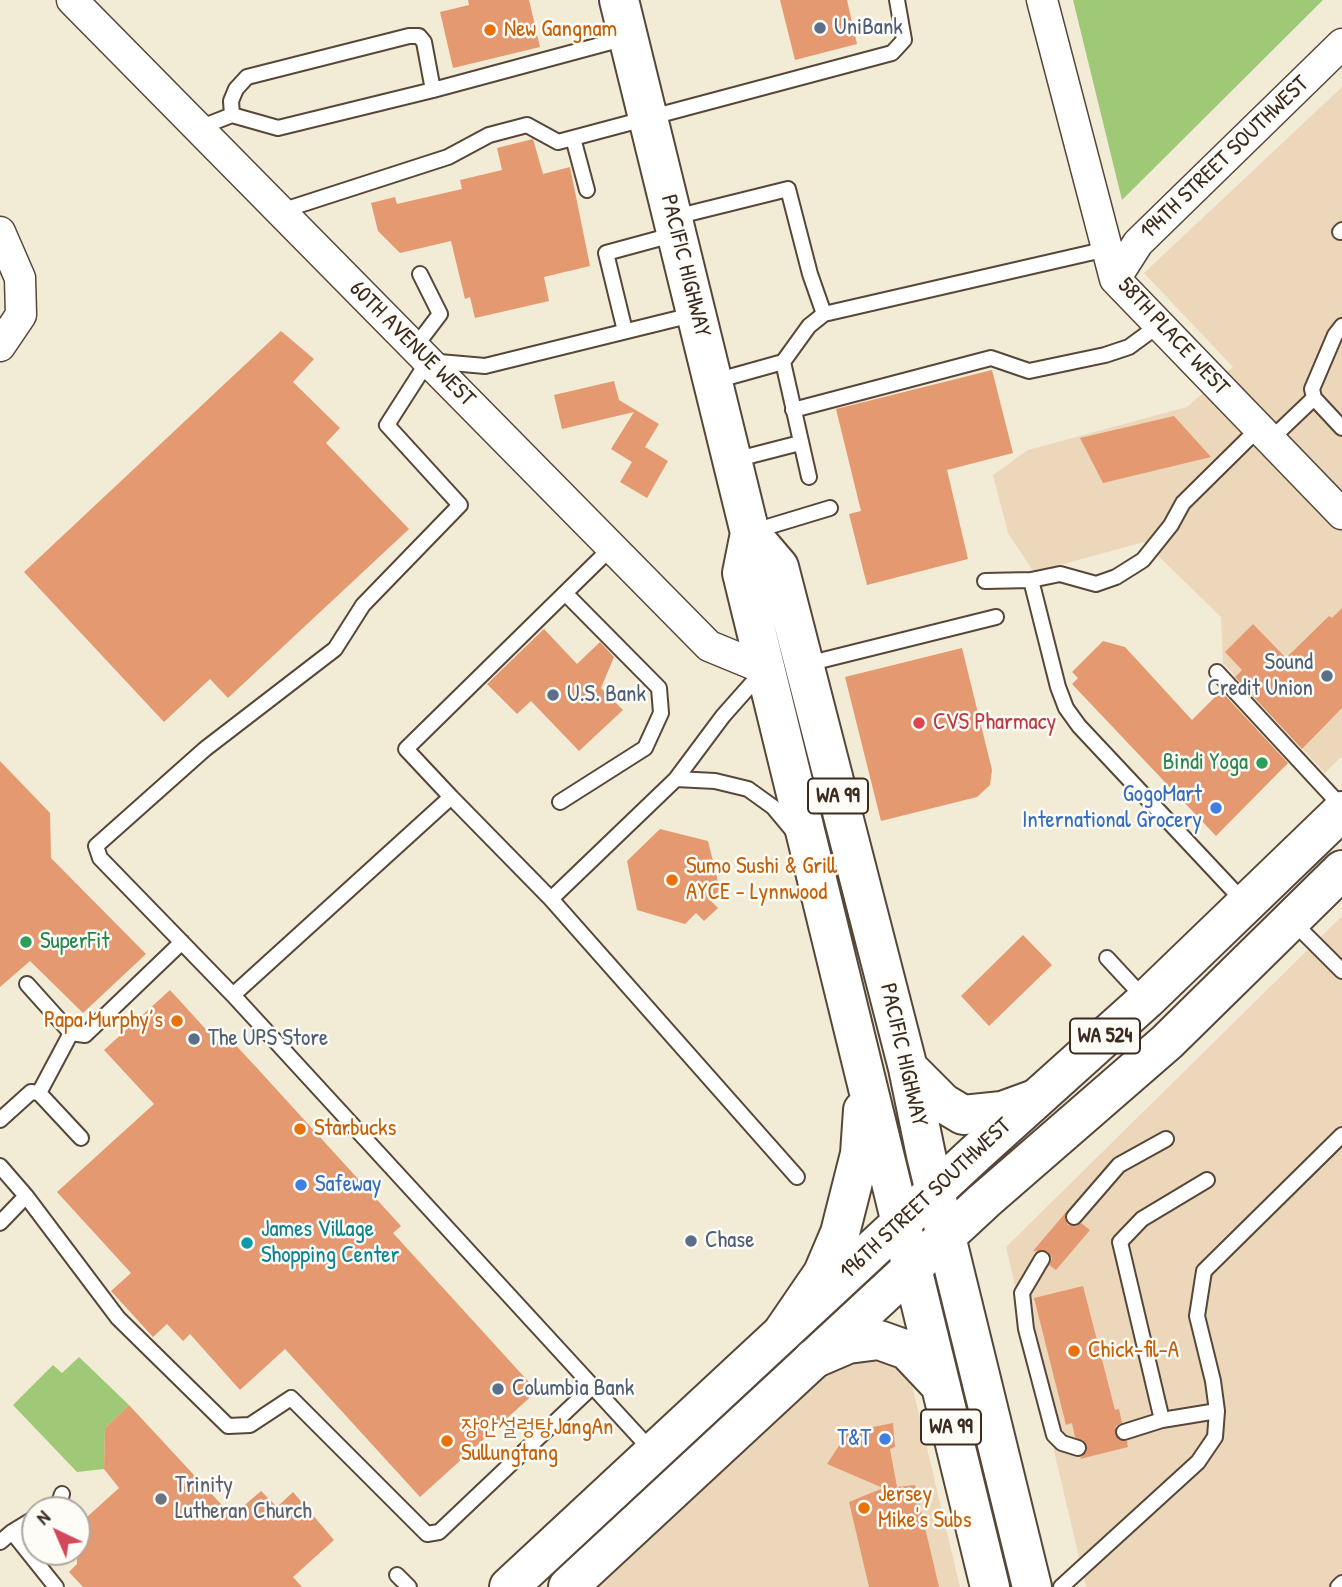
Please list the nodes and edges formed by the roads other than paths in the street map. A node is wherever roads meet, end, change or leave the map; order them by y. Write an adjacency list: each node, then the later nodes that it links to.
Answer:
1 (72, 0): 10 (street, 60TH AVENUE WEST)
2 (620, 0): 5 (main road, PACIFIC HIGHWAY / WA 99)
3 (897, 0): 9 (lane)
4 (1042, 0): 16 (street, 58TH PLACE WEST)
5 (629, 37): 7 (lane); 9 (main road, PACIFIC HIGHWAY / WA 99)
6 (1342, 44): 18 (street, 194TH STREET SOUTHWEST)
7 (433, 90): 8 (lane); 8 (lane)
8 (232, 115): 10 (lane)
9 (648, 117): 11 (lane); 14 (main road, PACIFIC HIGHWAY / WA 99)
10 (200, 128): 13 (street, 60TH AVENUE WEST)
11 (573, 138): 12 (lane); 13 (lane)
12 (587, 190)
13 (281, 211): 25 (street, 60TH AVENUE WEST)
14 (675, 225): 19 (main road, PACIFIC HIGHWAY / WA 99); 20 (lane); 23 (lane)
15 (0, 232): 24 (street)
16 (1107, 249): 18 (street, 58TH PLACE WEST); 20 (lane)
17 (420, 274): 25 (lane)
18 (1115, 279): 21 (street, 58TH PLACE WEST)
19 (697, 313): 23 (lane); 27 (main road, PACIFIC HIGHWAY / WA 99)
20 (824, 314): 26 (lane)
21 (1160, 325): 29 (lane); 31 (street, 58TH PLACE WEST)
22 (1342, 326): 28 (lane)
23 (625, 331): 25 (lane)
24 (0, 346)
25 (422, 354): 38 (street, 60TH AVENUE WEST); 56 (lane)
26 (783, 362): 27 (lane); 29 (lane)
27 (713, 381): 33 (main road, PACIFIC HIGHWAY / WA 99)
28 (1314, 398): 30 (lane); 31 (lane)
29 (793, 410): 32 (lane)
30 (1342, 428)
31 (1265, 434): 35 (street, 58TH PLACE WEST); 39 (lane)
32 (800, 443): 33 (lane); 34 (lane)
33 (733, 460): 37 (main road, PACIFIC HIGHWAY / WA 99)
34 (809, 477)
35 (1338, 503)
36 (830, 508): 37 (lane)
37 (750, 533): 43 (main road, PACIFIC HIGHWAY / WA 99); 44 (main road, PACIFIC HIGHWAY / WA 99)
38 (612, 547): 41 (lane); 44 (street, 60TH AVENUE WEST)
39 (1031, 580): 40 (lane); 54 (lane)
40 (985, 581)
41 (565, 593): 47 (lane); 48 (lane)
42 (996, 617): 43 (lane)
43 (804, 664): 64 (main road, PACIFIC HIGHWAY / WA 99)
44 (765, 669): 46 (lane); 51 (main road, PACIFIC HIGHWAY / WA 99)
45 (1217, 673): 49 (lane)
46 (676, 779): 51 (lane); 53 (lane)
47 (451, 797): 53 (lane); 60 (lane)
48 (560, 802)
49 (1342, 809): 50 (main road, 196TH STREET SOUTHWEST / WA 524)
50 (1300, 853): 54 (main road, 196TH STREET SOUTHWEST / WA 524); 55 (main road)
51 (812, 855): 63 (main road, PACIFIC HIGHWAY / WA 99)
52 (1342, 870): 55 (main road, 196TH STREET SOUTHWEST)
53 (551, 899): 72 (lane)
54 (1246, 904): 61 (main road, 196TH STREET SOUTHWEST / WA 524)
55 (1291, 920): 58 (lane); 79 (main road, 196TH STREET SOUTHWEST)
56 (182, 942): 60 (lane); 62 (lane)
57 (1107, 958): 61 (lane)
58 (1342, 971)
59 (27, 984): 62 (lane)
60 (233, 995): 84 (lane)
61 (1146, 1000): 66 (main road, 196TH STREET SOUTHWEST / WA 524)
62 (71, 1032): 65 (lane)
63 (865, 1066): 77 (main road, PACIFIC HIGHWAY / WA 99); 82 (main road)
64 (908, 1068): 66 (main road); 74 (main road, PACIFIC HIGHWAY / WA 99)
65 (39, 1093): 67 (lane); 69 (lane)
66 (1035, 1099): 74 (main road, 196TH STREET SOUTHWEST / WA 524)
67 (0, 1120)
68 (1342, 1135): 86 (lane)
69 (81, 1138)
70 (1166, 1139): 76 (lane)
71 (0, 1166): 75 (lane)
72 (797, 1177)
73 (1206, 1180): 87 (lane)
74 (936, 1190): 77 (main road, 196TH STREET SOUTHWEST / WA 524); 79 (main road, PACIFIC HIGHWAY / WA 99)
75 (26, 1196): 78 (lane); 84 (lane)
76 (1074, 1217)
77 (902, 1222): 81 (main road, PACIFIC HIGHWAY / WA 99); 82 (main road, 196TH STREET SOUTHWEST / WA 524)
78 (0, 1223)
79 (946, 1236): 81 (main road, 196TH STREET SOUTHWEST); 102 (main road, PACIFIC HIGHWAY / WA 99)
80 (1042, 1259): 89 (lane)
81 (912, 1267): 83 (main road, 196TH STREET SOUTHWEST); 85 (main road, PACIFIC HIGHWAY / WA 99)
82 (784, 1330): 90 (main road, 196TH STREET SOUTHWEST / WA 524)
83 (813, 1359): 85 (main road); 93 (main road, 196TH STREET SOUTHWEST)
84 (593, 1386): 90 (lane)
85 (941, 1386): 101 (main road, PACIFIC HIGHWAY / WA 99)
86 (1217, 1411): 87 (lane); 103 (lane)
87 (1162, 1420): 88 (lane)
88 (1124, 1432)
89 (1078, 1448)
90 (652, 1451): 93 (main road); 99 (main road, 196TH STREET SOUTHWEST / WA 524)
91 (21, 1527): 92 (lane)
92 (12, 1532): 94 (lane); 97 (lane)
93 (620, 1539): 100 (main road, 196TH STREET SOUTHWEST)
94 (0, 1542)
95 (397, 1575): 98 (lane)
96 (1342, 1583): 104 (lane)
97 (56, 1587)
98 (409, 1587)
99 (509, 1587)
100 (568, 1587)
101 (990, 1587)
102 (1032, 1587)
103 (1061, 1587)
104 (1338, 1587)

